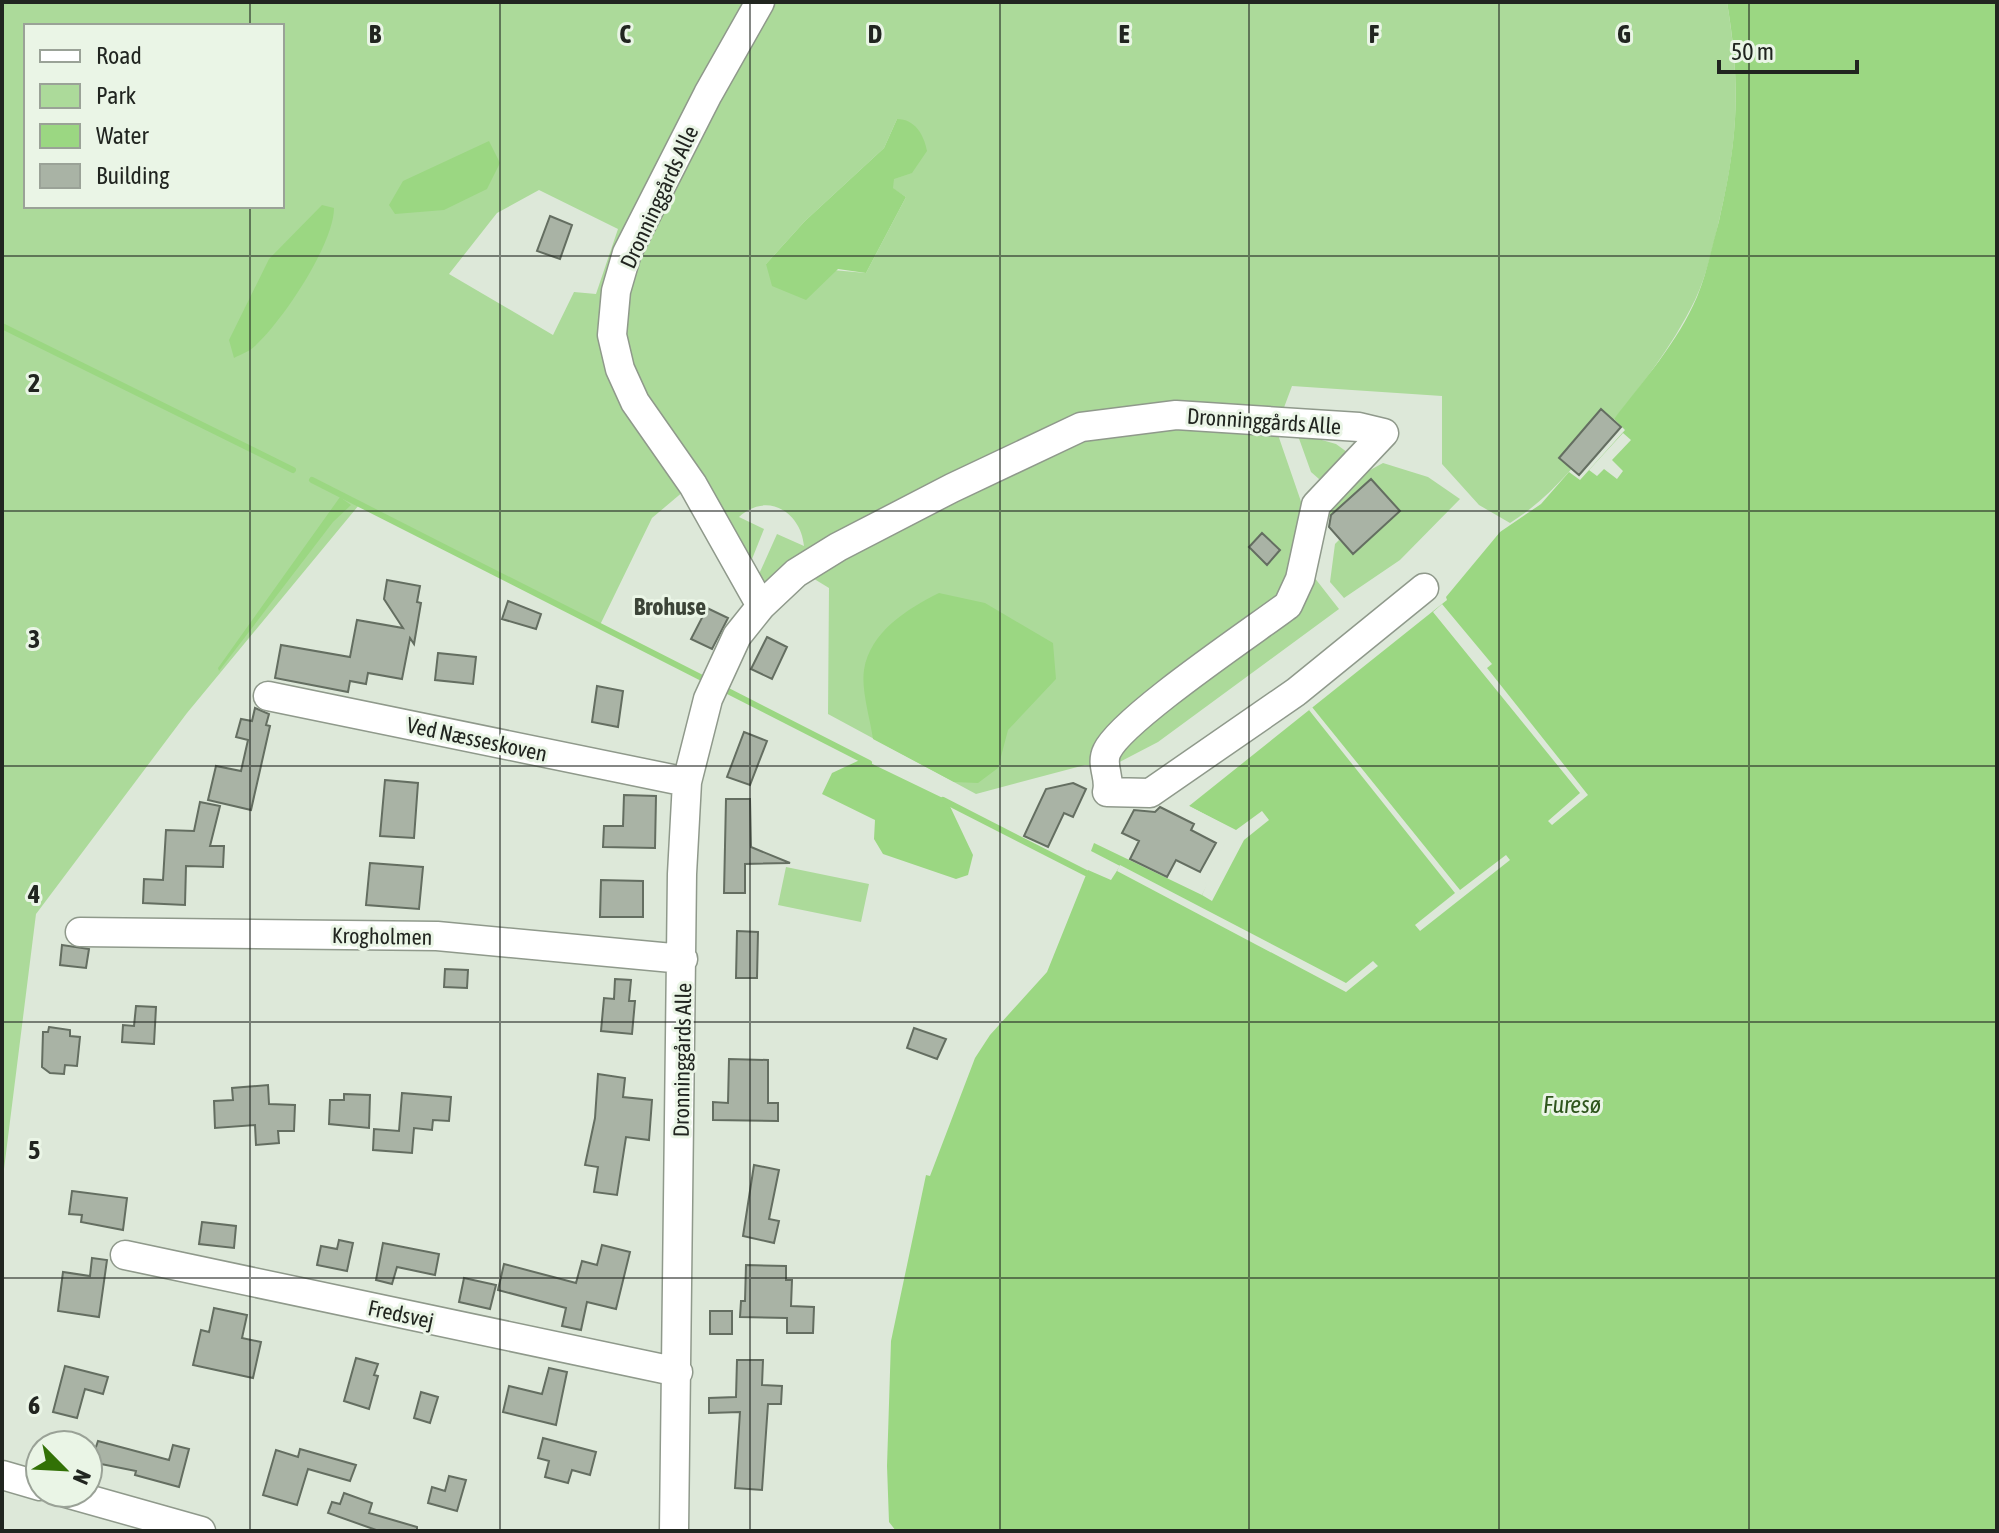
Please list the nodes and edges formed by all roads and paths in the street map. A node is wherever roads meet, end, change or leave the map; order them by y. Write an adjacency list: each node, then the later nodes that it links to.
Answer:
1 (760, 2): 3 (street, Dronninggårds Alle)
2 (1424, 588): 3 (street, Dronninggårds Alle)
3 (761, 606): 5 (street, Dronninggårds Alle)
4 (268, 696): 5 (street, Ved Næsseskoven)
5 (687, 782): 7 (street, Dronninggårds Alle)
6 (80, 932): 7 (street, Krogholmen)
7 (683, 959): 9 (street, Dronninggårds Alle)
8 (125, 1255): 9 (street, Fredsvej)
9 (678, 1372): 14 (street, Dronninggårds Alle)
10 (2, 1475): 11 (street)
11 (24, 1481)
12 (104, 1504): 13 (street)
13 (201, 1531)
14 (674, 1531)

